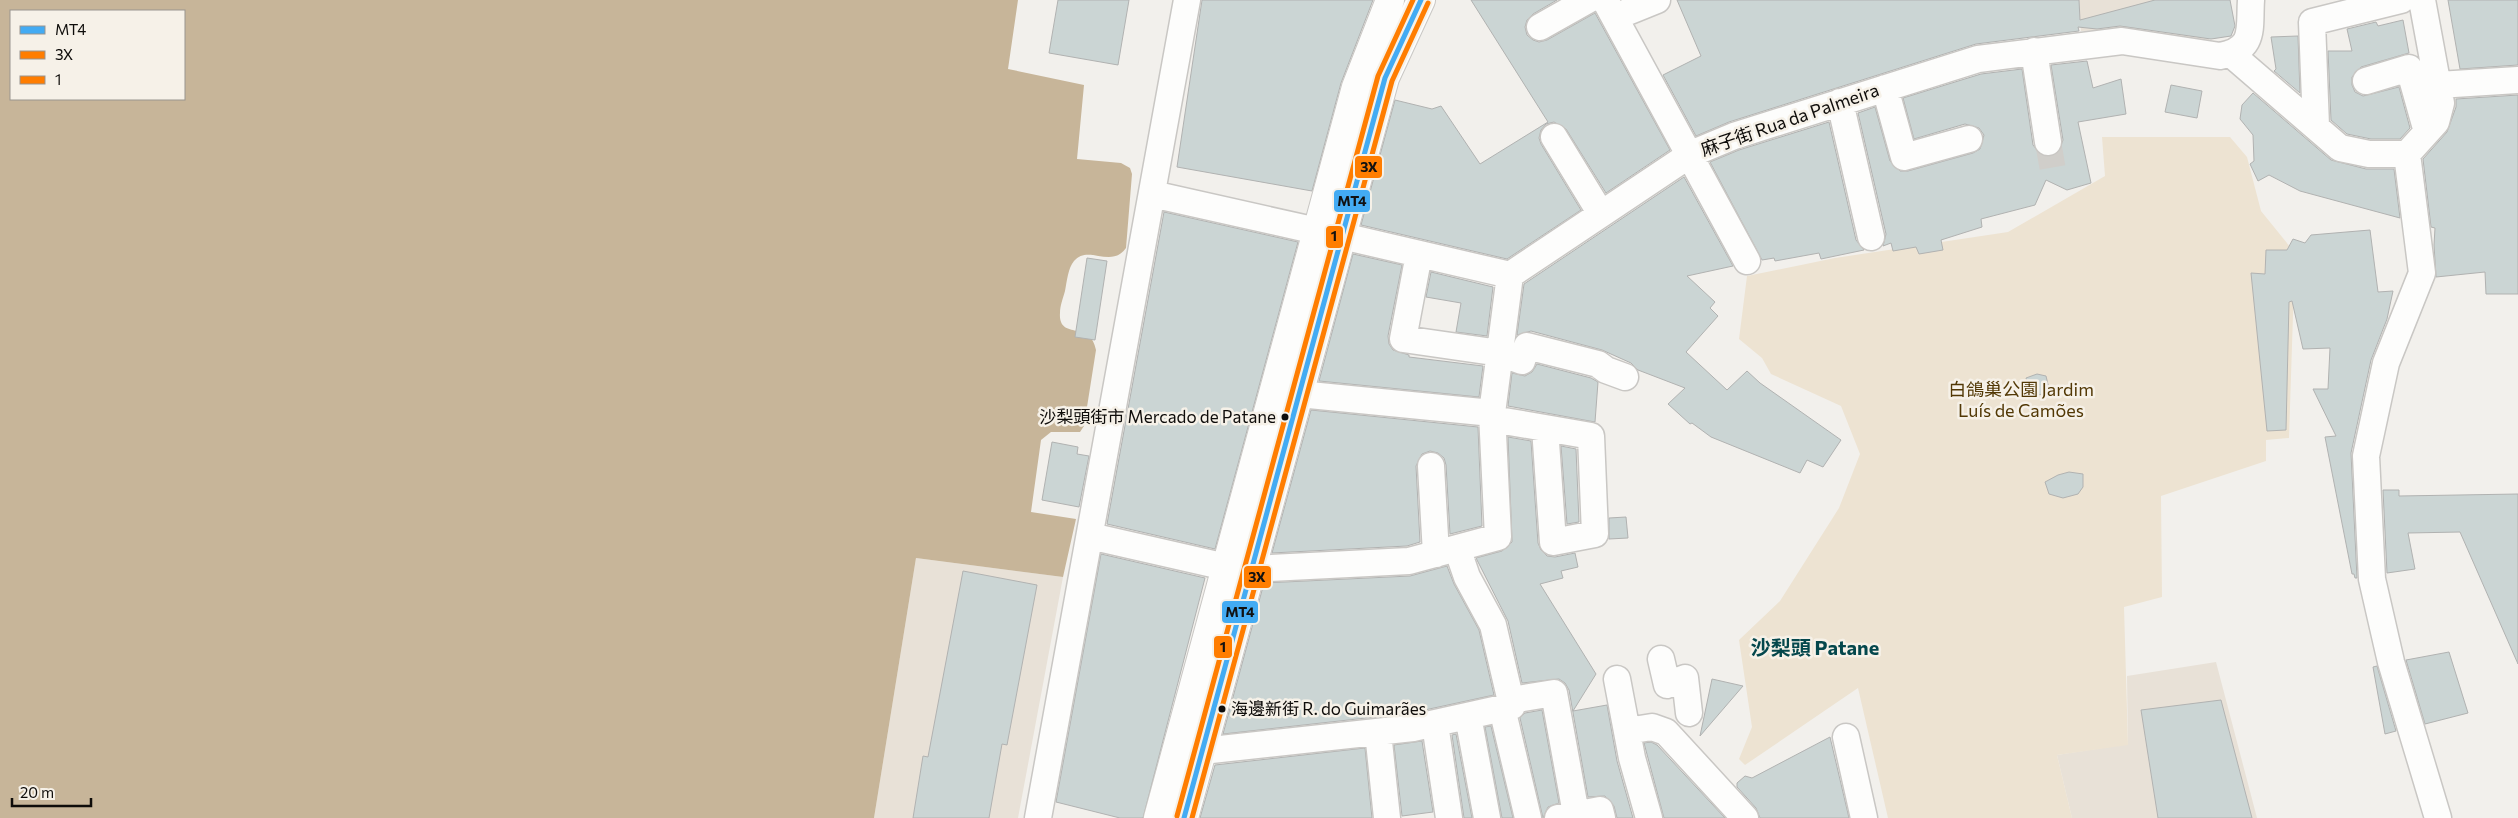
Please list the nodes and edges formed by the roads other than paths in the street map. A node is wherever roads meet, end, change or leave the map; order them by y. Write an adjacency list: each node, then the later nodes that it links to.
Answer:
1 (1187, 0): 25 (street)
2 (1390, 0): 27 (main road)
3 (1421, 0): 27 (main road)
4 (1588, 0): 10 (street)
5 (1657, 0): 9 (street)
6 (2251, 0): 12 (street)
7 (2402, 0): 18 (street)
8 (2422, 0): 15 (street)
9 (1610, 8): 23 (street)
10 (1540, 26)
11 (2034, 51): 12 (street, 麻子街 Rua da Palmeira); 16 (street, 麻子街 Rua da Palmeira); 22 (street)
12 (2236, 51): 18 (street)
13 (2518, 80): 15 (street)
14 (2366, 81): 19 (street)
15 (2438, 86): 19 (street)
16 (1885, 88): 17 (street, 麻子街 Rua da Palmeira); 21 (street)
17 (1840, 102): 23 (street, 麻子街 Rua da Palmeira); 28 (street)
18 (2316, 126): 24 (street)
19 (2427, 132): 24 (street)
20 (1554, 137): 26 (street)
21 (1969, 139)
22 (2048, 142)
23 (1691, 154): 26 (street, 麻子街 Rua da Palmeira); 30 (street)
24 (2407, 154): 63 (street)
25 (1152, 194): 27 (street); 38 (street)
26 (1601, 214): 31 (street, 麻子街 Rua da Palmeira)
27 (1329, 234): 29 (street); 34 (main road); 40 (main road)
28 (1871, 237)
29 (1419, 254): 31 (street); 32 (street)
30 (1747, 261)
31 (1510, 275): 32 (street)
32 (1500, 354): 33 (street); 35 (street)
33 (1625, 377)
34 (1299, 394): 35 (street); 40 (main road)
35 (1492, 416): 36 (street); 39 (street)
36 (1545, 428)
37 (1431, 466): 39 (street)
38 (1090, 536): 40 (street); 52 (street)
39 (1446, 551): 40 (street); 43 (street)
40 (1239, 568): 50 (main road); 53 (main road)
41 (1661, 659): 44 (street)
42 (1617, 679): 47 (street)
43 (1508, 705): 45 (street); 51 (street); 58 (street)
44 (1689, 713)
45 (1468, 716): 46 (street); 57 (street)
46 (1434, 724): 48 (street); 56 (street)
47 (1627, 731): 60 (street); 61 (street)
48 (1378, 732): 50 (street); 55 (street)
49 (1846, 737): 62 (street)
50 (1202, 752): 54 (main road)
51 (1567, 816): 59 (street)
52 (1038, 818)
53 (1158, 818)
54 (1184, 818)
55 (1387, 818)
56 (1449, 818)
57 (1487, 818)
58 (1528, 818)
59 (1602, 818)
60 (1649, 818)
61 (1745, 818)
62 (1864, 818)
63 (2438, 818)

